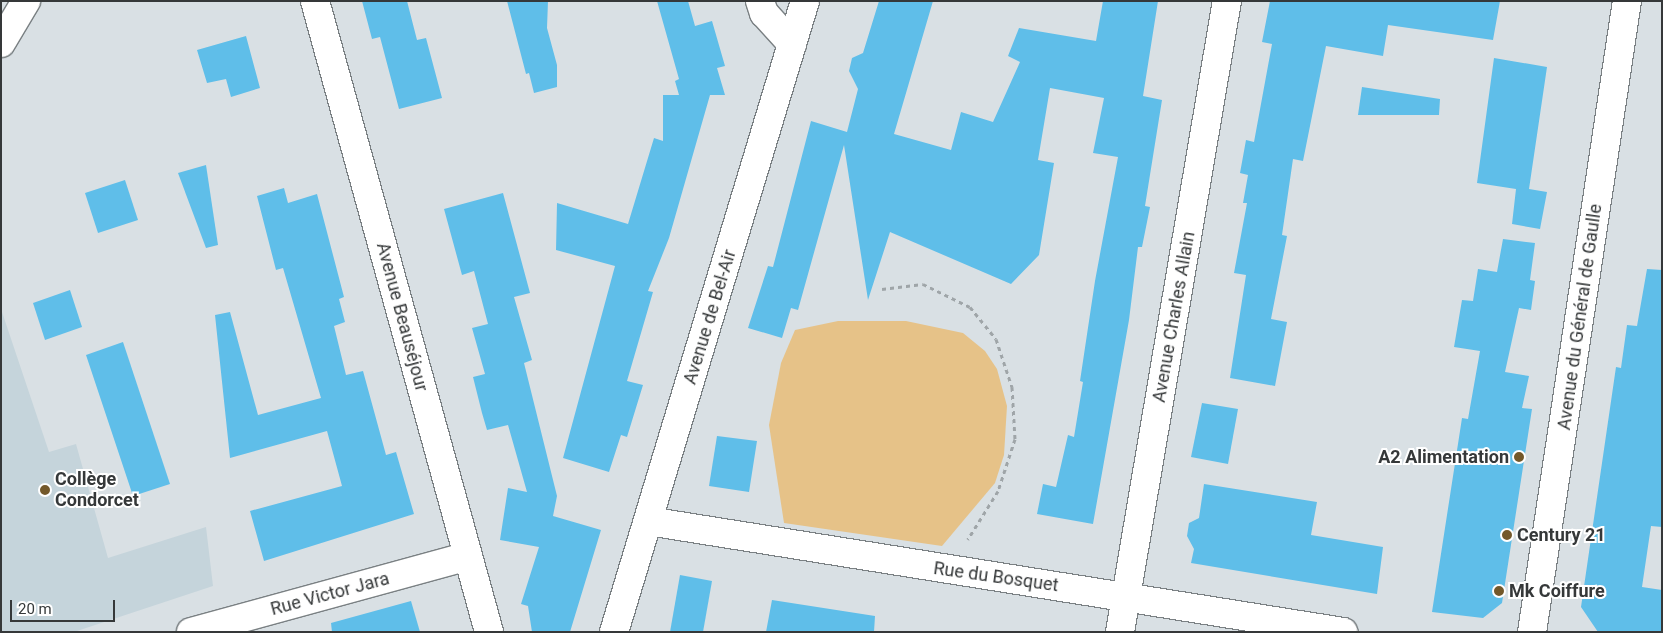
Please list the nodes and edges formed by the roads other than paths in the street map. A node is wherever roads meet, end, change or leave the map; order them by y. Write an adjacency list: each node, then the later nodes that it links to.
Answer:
1 (26, 1): 7 (street)
2 (315, 1): 10 (street, Avenue Beauséjour)
3 (760, 1): 8 (street)
4 (805, 1): 8 (street, Avenue de Bel-Air)
5 (1227, 1): 11 (street, Avenue Charles Allain)
6 (1627, 1): 17 (street, Avenue du Général de Gaulle)
7 (1, 43)
8 (792, 44): 9 (street, Avenue de Bel-Air)
9 (648, 521): 11 (street, Rue du Bosquet); 14 (street, Avenue de Bel-Air)
10 (468, 556): 12 (street, Rue Victor Jara); 13 (street, Avenue Beauséjour)
11 (1127, 595): 15 (street, Avenue Charles Allain); 16 (street, Rue du Bosquet)
12 (191, 632)
13 (489, 632)
14 (614, 632)
15 (1120, 632)
16 (1343, 632)
17 (1532, 632)

